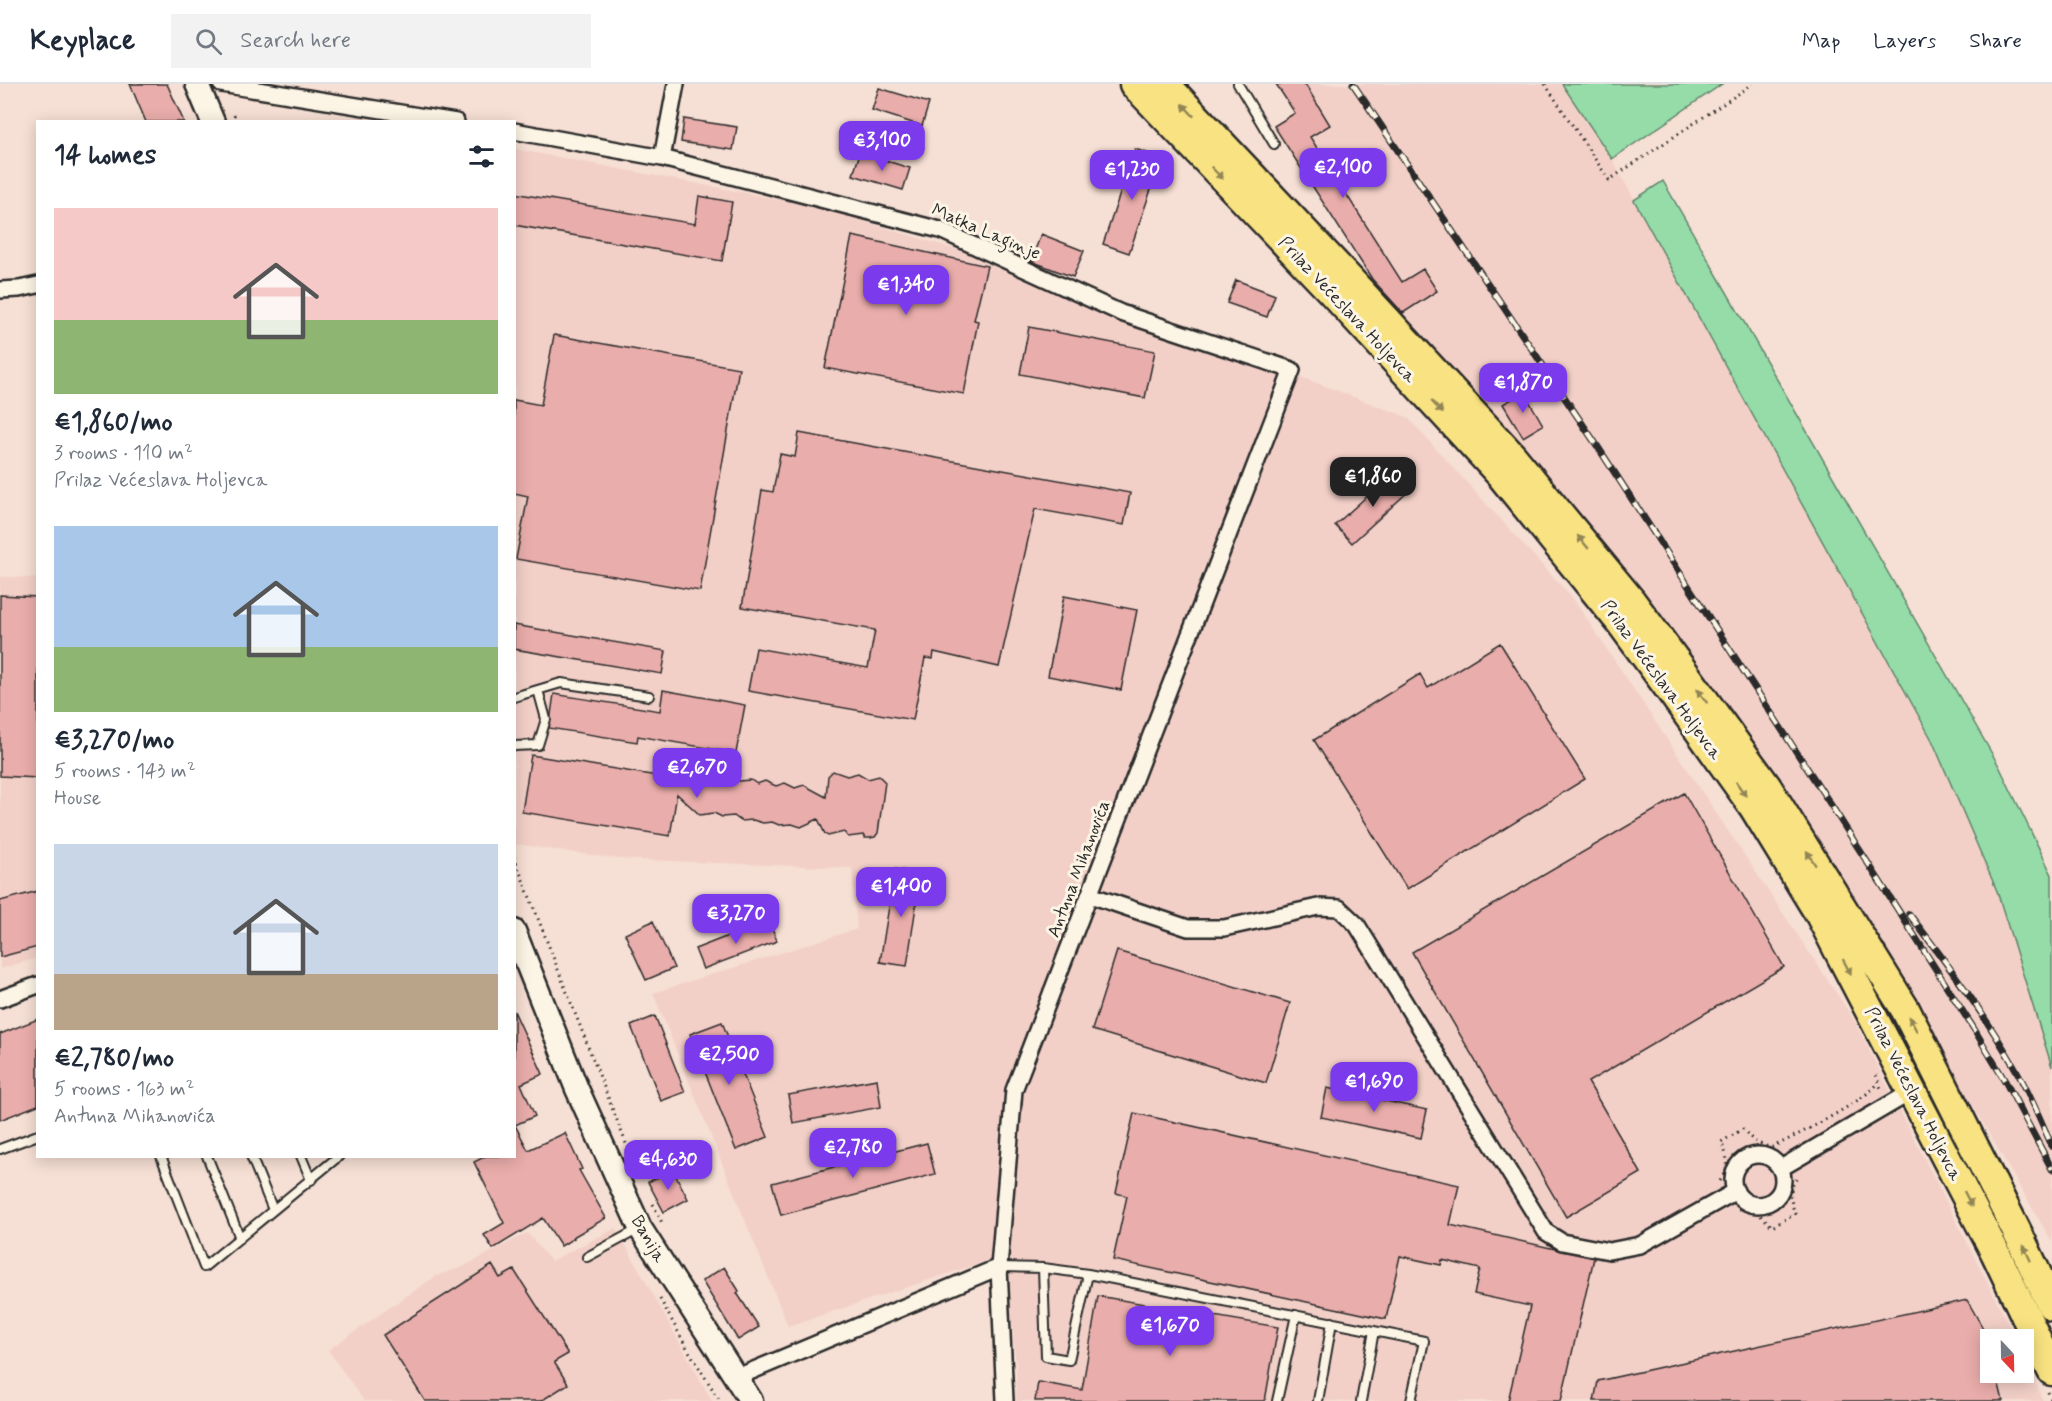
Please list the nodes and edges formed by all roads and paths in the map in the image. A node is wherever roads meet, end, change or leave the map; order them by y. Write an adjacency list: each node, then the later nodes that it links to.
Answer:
1 (197, 84): 9 (main road)
2 (221, 84): 10 (street)
3 (676, 84): 13 (street)
4 (1134, 84): 28 (highway, Prilaz Većeslava Holjevca, one-way to 28)
5 (1164, 84): 27 (highway, Prilaz Većeslava Holjevca, one-way to 5)
6 (1238, 84): 12 (lane)
7 (1545, 84): 8 (path)
8 (1753, 84)
9 (224, 118)
10 (444, 120)
11 (516, 131): 13 (street, Matka Laginje)
12 (1275, 144)
13 (662, 158): 16 (street, Matka Laginje)
14 (36, 285): 15 (street)
15 (0, 290)
16 (1292, 370): 22 (street, Antuna Mihanovića)
17 (538, 690): 18 (lane); 19 (lane); 20 (lane)
18 (516, 696)
19 (649, 696)
20 (516, 746)
21 (516, 862): 31 (path)
22 (1090, 895): 41 (street); 49 (street, Antuna Mihanovića)
23 (516, 936): 45 (main road, Banija)
24 (36, 986): 25 (street)
25 (0, 999)
26 (1872, 1068): 40 (path)
27 (1940, 1076): 28 (street); 53 (highway, Prilaz Većeslava Holjevca, one-way to 27)
28 (1912, 1092): 37 (street); 57 (highway, Prilaz Većeslava Holjevca, one-way to 57)
29 (36, 1136): 30 (lane)
30 (0, 1149)
31 (628, 1150)
32 (162, 1158): 47 (lane)
33 (208, 1158): 47 (lane)
34 (252, 1158): 43 (lane)
35 (302, 1158): 39 (lane)
36 (337, 1158): 39 (lane)
37 (1781, 1168): 41 (street); 41 (street)
38 (1803, 1172): 44 (path)
39 (311, 1180): 43 (lane)
40 (1718, 1184)
41 (1736, 1191)
42 (651, 1201): 46 (path)
43 (273, 1210): 47 (lane)
44 (1772, 1227)
45 (640, 1228): 48 (lane); 58 (main road, Banija)
46 (667, 1233)
47 (240, 1238)
48 (587, 1257)
49 (999, 1267): 50 (lane); 58 (street); 61 (street, Antuna Mihanovića)
50 (1043, 1268): 51 (lane); 51 (lane)
51 (1088, 1274): 54 (lane)
52 (655, 1291): 59 (path)
53 (2052, 1306)
54 (1296, 1315): 55 (lane); 62 (lane)
55 (1332, 1322): 56 (lane); 63 (lane)
56 (1374, 1331): 64 (lane); 65 (lane)
57 (2052, 1371)
58 (735, 1378): 60 (main road, Banija)
59 (720, 1401)
60 (751, 1401)
61 (1005, 1401)
62 (1277, 1401)
63 (1318, 1401)
64 (1361, 1401)
65 (1411, 1401)

